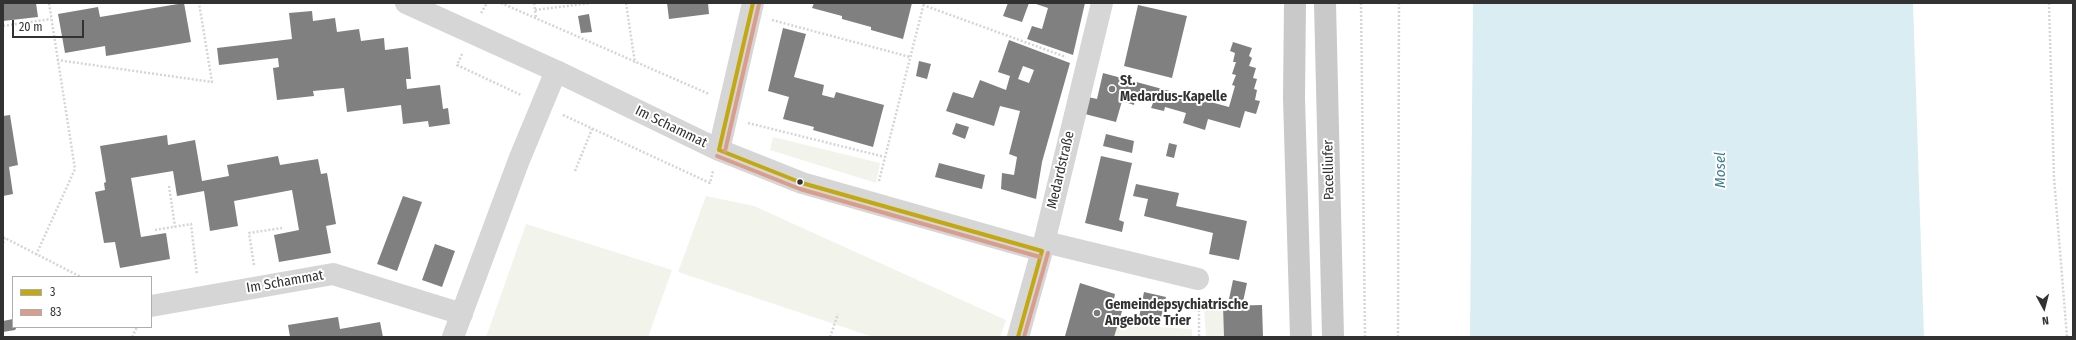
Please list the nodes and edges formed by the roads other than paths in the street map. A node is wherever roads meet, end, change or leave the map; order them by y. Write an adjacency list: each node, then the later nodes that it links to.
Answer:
1 (406, 3): 6 (street, Im Schammat)
2 (1102, 3): 8 (street, Medardstraße)
3 (1295, 3): 14 (main road)
4 (1325, 3): 15 (main road, Pacelliufer)
5 (751, 9): 7 (street)
6 (556, 71): 7 (street, Im Schammat); 11 (street)
7 (719, 150): 8 (street, Im Schammat)
8 (1044, 247): 9 (street, Im Schammat); 13 (street, Medardstraße)
9 (1198, 279)
10 (152, 306): 11 (street, Im Schammat)
11 (462, 314): 12 (street)
12 (452, 337)
13 (1018, 337)
14 (1300, 337)
15 (1333, 337)

